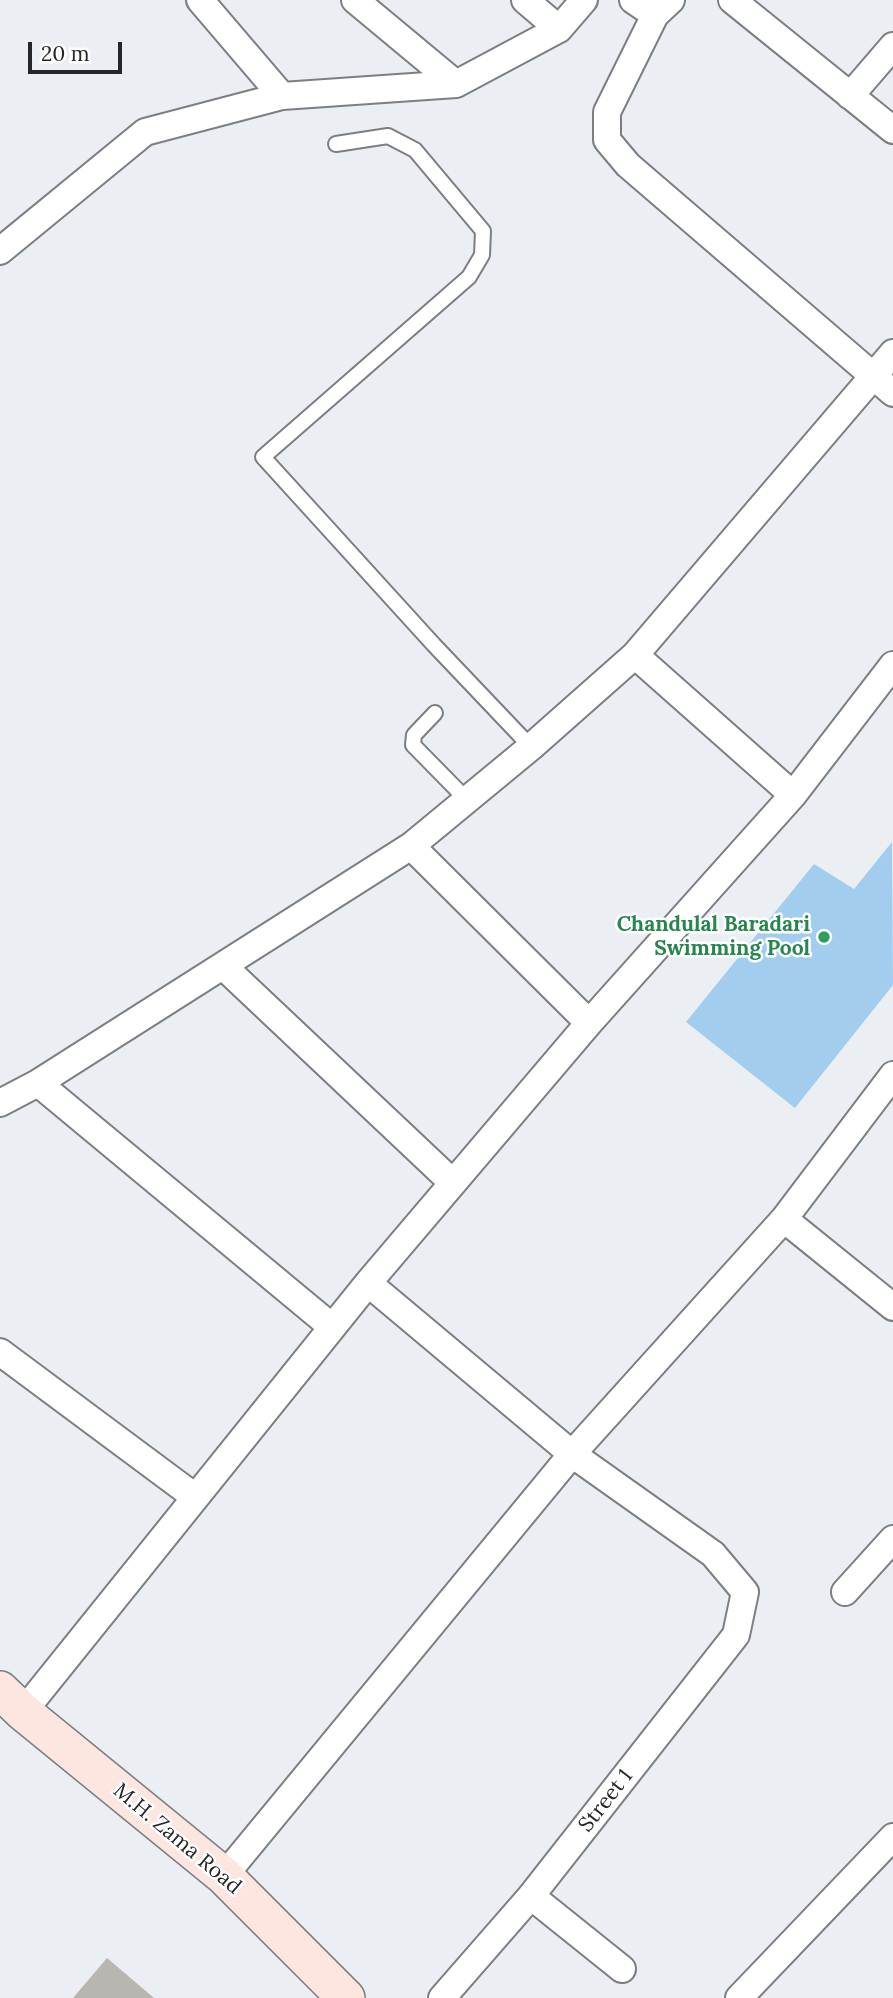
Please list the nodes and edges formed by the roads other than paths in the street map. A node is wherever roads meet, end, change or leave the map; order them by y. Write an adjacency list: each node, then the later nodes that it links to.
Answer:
1 (200, 0): 11 (street)
2 (355, 0): 10 (street)
3 (525, 0): 8 (street)
4 (584, 0): 8 (street)
5 (634, 0): 7 (street)
6 (732, 0): 12 (street)
7 (663, 8): 17 (street)
8 (559, 29): 10 (street)
9 (893, 46): 12 (street)
10 (456, 84): 11 (street)
11 (282, 96): 15 (street)
12 (850, 96): 13 (street)
13 (893, 130)
14 (335, 145): 22 (lane)
15 (0, 251)
16 (893, 353): 17 (street)
17 (873, 375): 18 (street); 19 (street)
18 (893, 393)
19 (635, 655): 22 (street); 23 (street)
20 (893, 665): 23 (street)
21 (435, 713): 24 (lane)
22 (531, 747): 24 (street)
23 (793, 795): 27 (street)
24 (467, 800): 25 (street)
25 (411, 846): 26 (street); 27 (street)
26 (223, 966): 29 (street); 31 (street)
27 (589, 1023): 31 (street)
28 (893, 1075): 32 (street)
29 (38, 1083): 30 (street); 35 (street)
30 (0, 1103)
31 (453, 1183): 33 (street)
32 (784, 1219): 34 (street); 37 (street)
33 (368, 1283): 35 (street); 37 (street)
34 (893, 1307)
35 (332, 1327): 38 (street)
36 (0, 1352): 38 (street)
37 (572, 1454): 43 (street); 44 (street, Street 1)
38 (195, 1497): 41 (street)
39 (893, 1539): 40 (street)
40 (845, 1592)
41 (11, 1701): 43 (main road, M.H. Zama Road)
42 (893, 1837): 48 (street)
43 (224, 1876): 46 (main road, M.H. Zama Road)
44 (531, 1896): 45 (street); 47 (street, Street 1)
45 (622, 1969)
46 (346, 1998)
47 (442, 1998)
48 (739, 1998)

